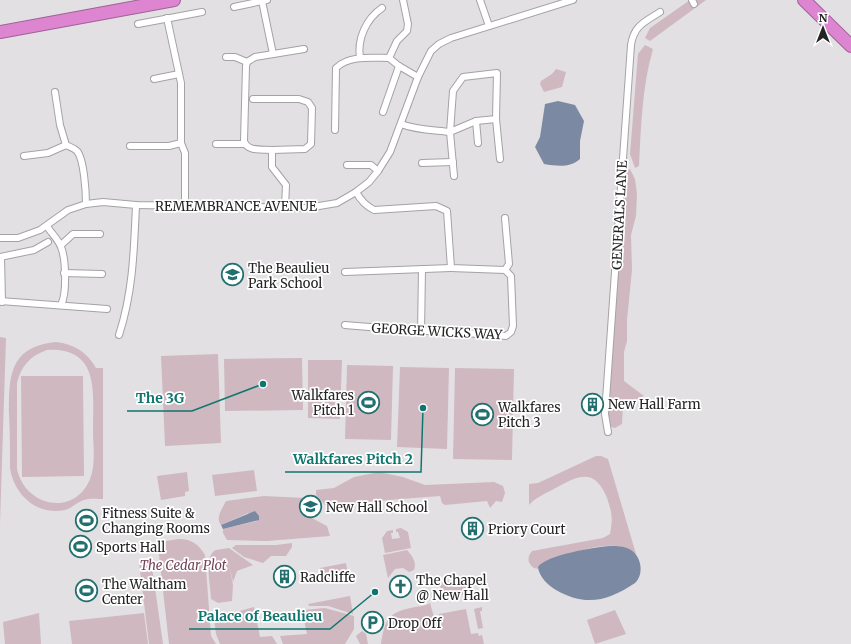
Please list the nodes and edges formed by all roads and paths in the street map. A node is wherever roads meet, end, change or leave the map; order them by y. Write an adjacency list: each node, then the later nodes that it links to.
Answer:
1 (174, 0): 14 (highway)
2 (264, 0): 7 (street); 17 (street)
3 (403, 0): 20 (street)
4 (480, 0): 13 (street)
5 (573, 0): 13 (street, REMEMBRANCE AVENUE)
6 (804, 0): 15 (highway)
7 (234, 7)
8 (382, 8): 19 (street)
9 (202, 12): 11 (street)
10 (660, 12): 72 (street, GENERALS LANE)
11 (167, 18): 12 (street); 23 (street)
12 (138, 24)
13 (489, 26): 24 (street, REMEMBRANCE AVENUE)
14 (0, 32)
15 (851, 46)
16 (304, 49): 17 (street)
17 (273, 54): 21 (street)
18 (226, 57): 21 (street)
19 (360, 58): 20 (street); 32 (street)
20 (389, 58): 22 (street)
21 (247, 62): 38 (street)
22 (399, 66): 24 (street); 28 (street)
23 (179, 74): 25 (street); 35 (street)
24 (418, 77): 31 (street, REMEMBRANCE AVENUE)
25 (154, 79)
26 (55, 92): 36 (street)
27 (253, 99): 40 (street)
28 (383, 112)
29 (496, 120): 30 (street); 33 (street); 42 (street)
30 (476, 121): 33 (street); 34 (street)
31 (401, 124): 33 (street); 46 (street, REMEMBRANCE AVENUE)
32 (335, 130)
33 (450, 132): 43 (street)
34 (478, 142)
35 (181, 143): 39 (street); 51 (street)
36 (66, 144): 41 (street); 49 (street)
37 (216, 144): 38 (street)
38 (245, 144): 40 (street)
39 (130, 146)
40 (272, 150): 52 (street)
41 (24, 156)
42 (500, 159)
43 (453, 162): 44 (street); 47 (street)
44 (422, 163)
45 (347, 165): 46 (street)
46 (378, 170): 48 (street, REMEMBRANCE AVENUE)
47 (454, 176)
48 (356, 192): 52 (street, REMEMBRANCE AVENUE); 60 (street)
49 (86, 204): 50 (street, REMEMBRANCE AVENUE); 54 (street, REMEMBRANCE AVENUE)
50 (136, 205): 51 (street, REMEMBRANCE AVENUE); 71 (street)
51 (185, 206): 52 (street, REMEMBRANCE AVENUE)
52 (285, 208)
53 (505, 218): 62 (street, GEORGE WICKS WAY)
54 (47, 226): 56 (street, REMEMBRANCE AVENUE); 58 (street)
55 (100, 234): 58 (street)
56 (0, 238)
57 (48, 242): 59 (street)
58 (61, 245): 64 (street)
59 (1, 257): 66 (street)
60 (451, 268): 61 (street); 62 (street)
61 (422, 269): 63 (street); 70 (street)
62 (505, 270): 70 (street, GEORGE WICKS WAY)
63 (345, 272)
64 (64, 273): 65 (street); 67 (street)
65 (102, 274)
66 (1, 302): 67 (street)
67 (60, 305): 68 (street)
68 (107, 309)
69 (345, 325): 70 (street, GEORGE WICKS WAY)
70 (421, 332)
71 (119, 335)
72 (608, 432)

